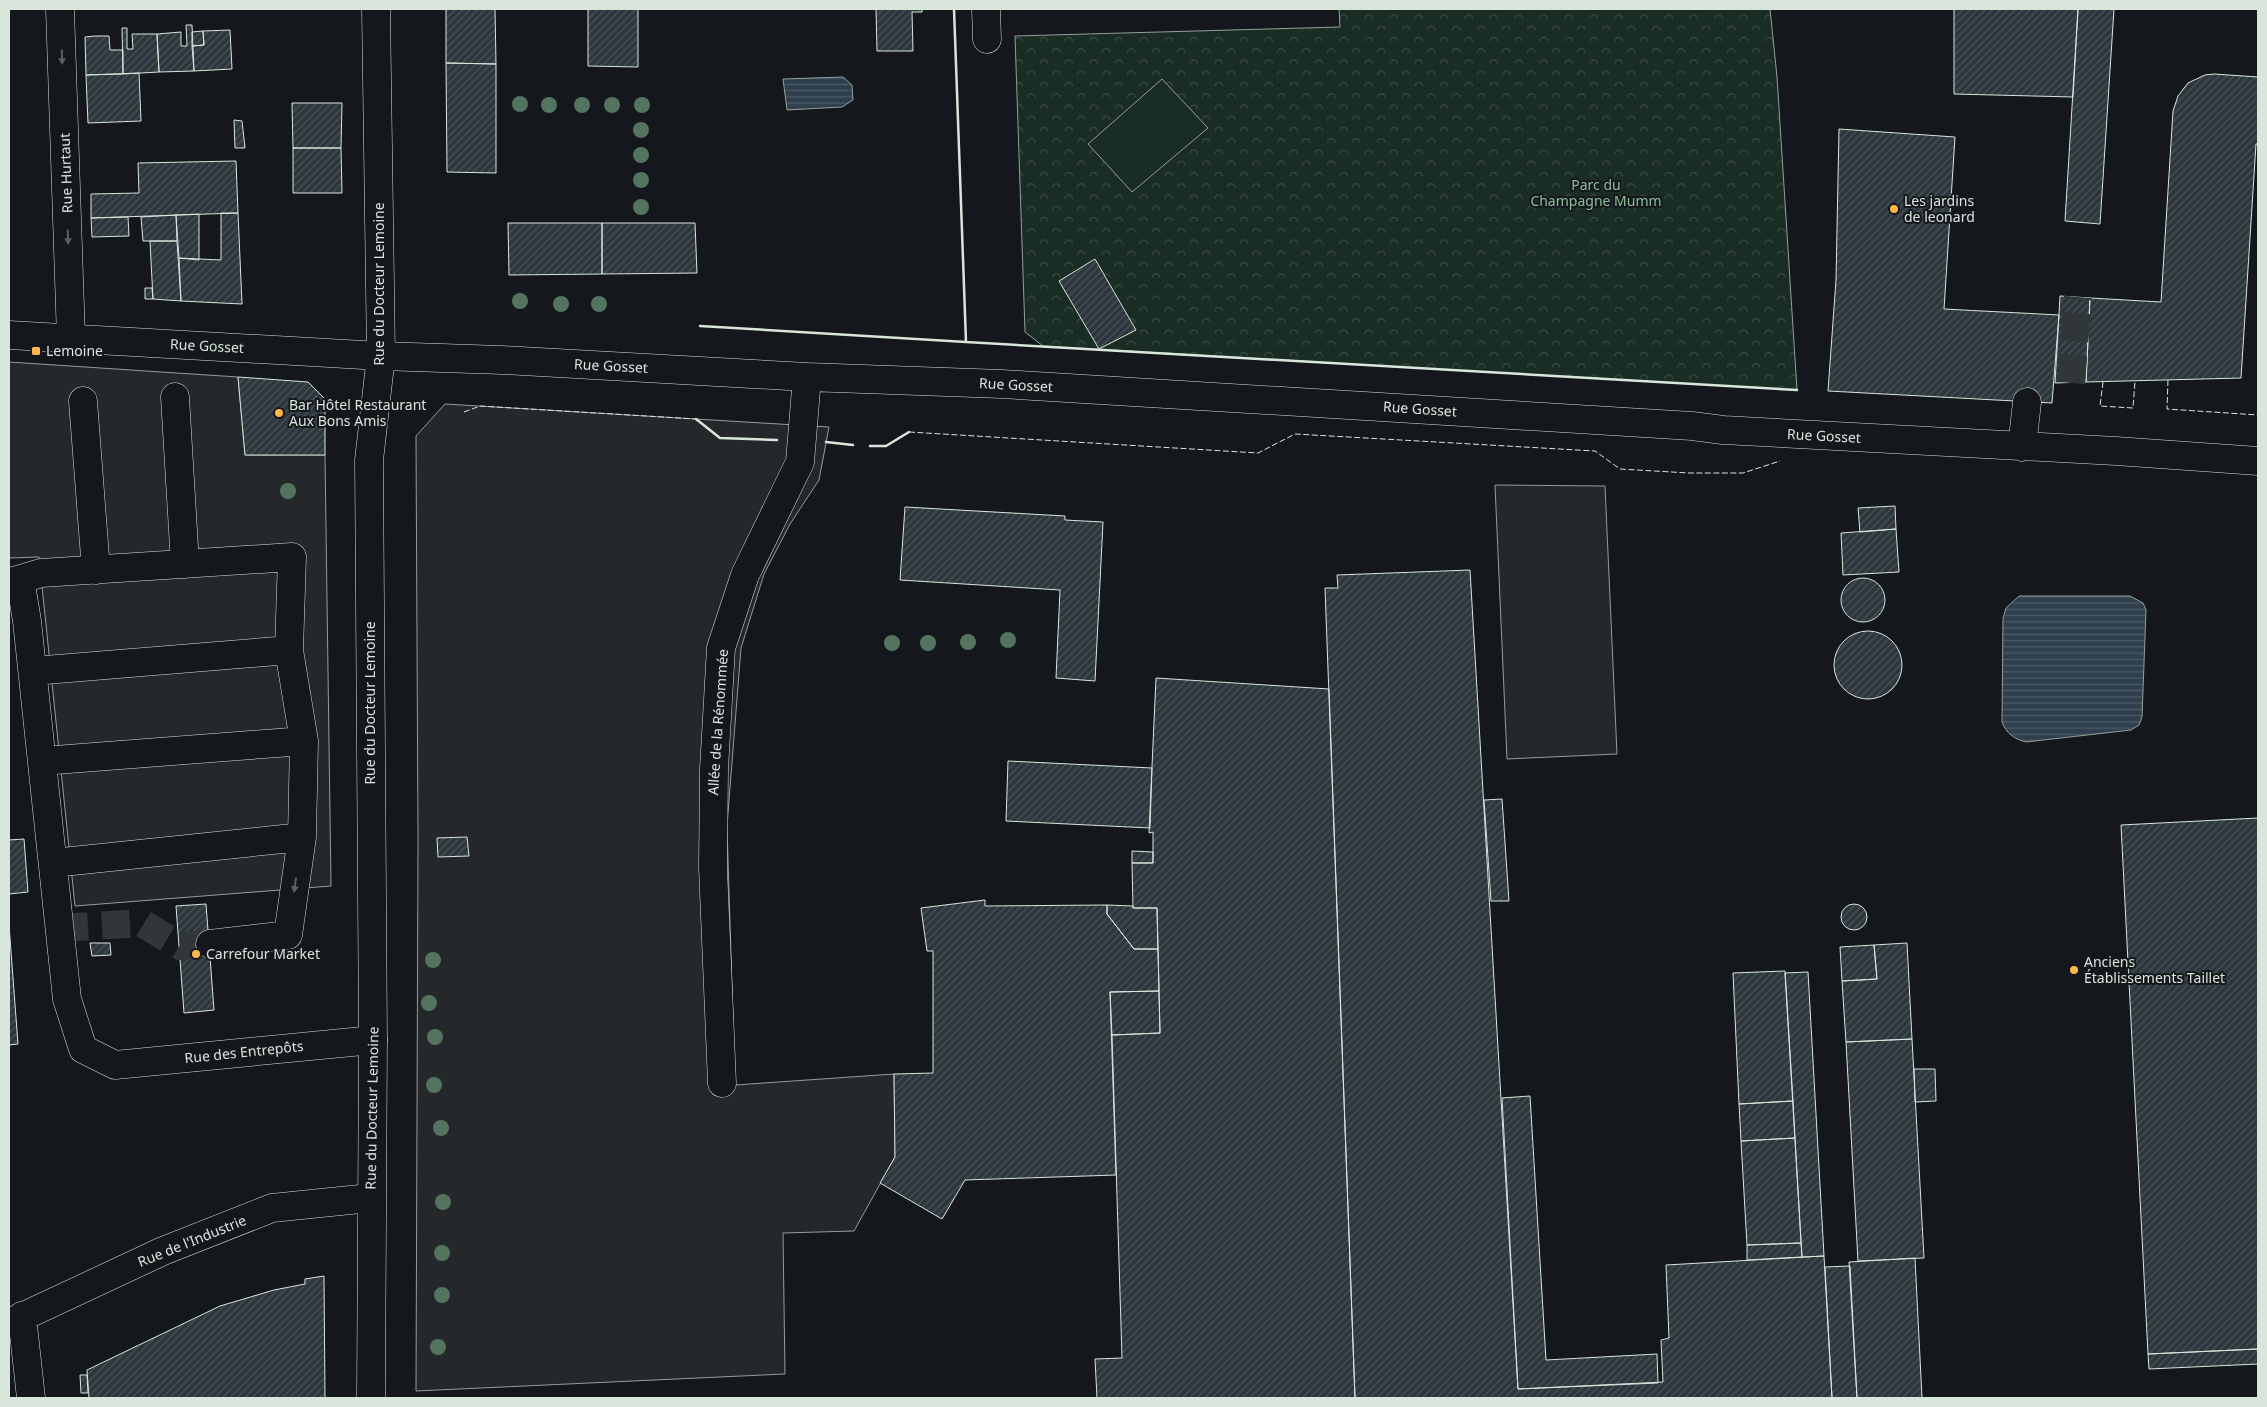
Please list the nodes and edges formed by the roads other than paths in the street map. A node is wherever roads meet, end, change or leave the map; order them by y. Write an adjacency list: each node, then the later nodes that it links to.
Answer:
1 (60, 9): 6 (street, Rue Hurtaut, one-way to 6)
2 (376, 9): 7 (street, Rue du Docteur Lemoine)
3 (986, 9): 4 (street)
4 (987, 39)
5 (9, 335): 6 (street, Rue Gosset)
6 (71, 338): 7 (street, Rue Gosset)
7 (381, 356): 8 (street, Rue Gosset); 24 (street, Rue du Docteur Lemoine)
8 (807, 377): 12 (street, Rue Gosset); 25 (street, Allée de la Rénommée)
9 (176, 397): 14 (street)
10 (82, 401): 15 (street)
11 (2027, 402): 12 (street)
12 (2022, 447): 13 (street, Rue Gosset)
13 (2258, 460)
14 (186, 564): 15 (street); 17 (street)
15 (96, 570): 16 (street)
16 (10, 581): 18 (street)
17 (289, 650): 18 (street); 19 (street)
18 (33, 671): 20 (street)
19 (304, 741): 20 (street); 21 (street)
20 (42, 761): 22 (street)
21 (302, 837): 22 (street); 23 (street, one-way to 23)
22 (53, 863): 24 (street, Rue des Entrepôts)
23 (210, 944)
24 (373, 1040): 26 (street, Rue du Docteur Lemoine)
25 (722, 1083)
26 (370, 1198): 27 (street, Rue de l'Industrie); 29 (street, Rue du Docteur Lemoine)
27 (16, 1320): 28 (street, Rue de l'Industrie)
28 (31, 1398)
29 (371, 1398)

